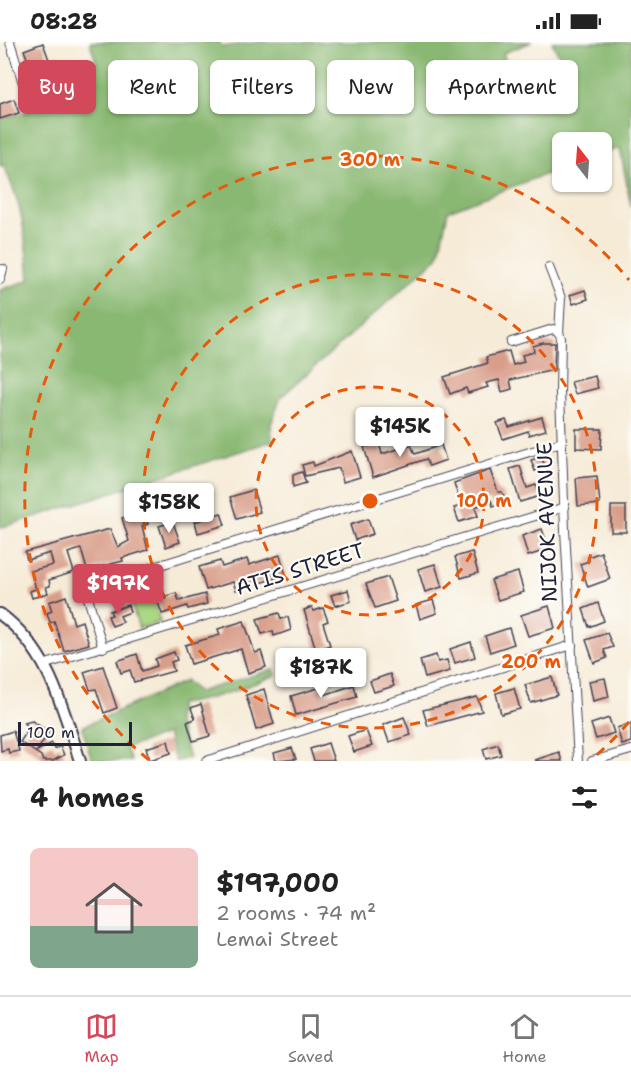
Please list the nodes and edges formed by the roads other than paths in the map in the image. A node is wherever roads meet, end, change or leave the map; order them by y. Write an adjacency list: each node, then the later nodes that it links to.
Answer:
1 (10, 42): 2 (street)
2 (18, 67)
3 (549, 267): 6 (street, NIJOK AVENUE)
4 (3, 269): 5 (street)
5 (0, 280)
6 (560, 333): 7 (street); 8 (street, NIJOK AVENUE)
7 (511, 342)
8 (562, 442): 9 (street, NIJOK AVENUE); 12 (street)
9 (565, 507): 11 (street, NIJOK AVENUE); 12 (street, ATIS STREET)
10 (0, 614): 13 (main road)
11 (572, 645): 16 (street); 17 (street, NIJOK AVENUE)
12 (103, 648): 13 (street, ATIS STREET)
13 (46, 664): 15 (main road)
14 (631, 750): 18 (street)
15 (80, 761)
16 (206, 761)
17 (578, 761)
18 (592, 761)

